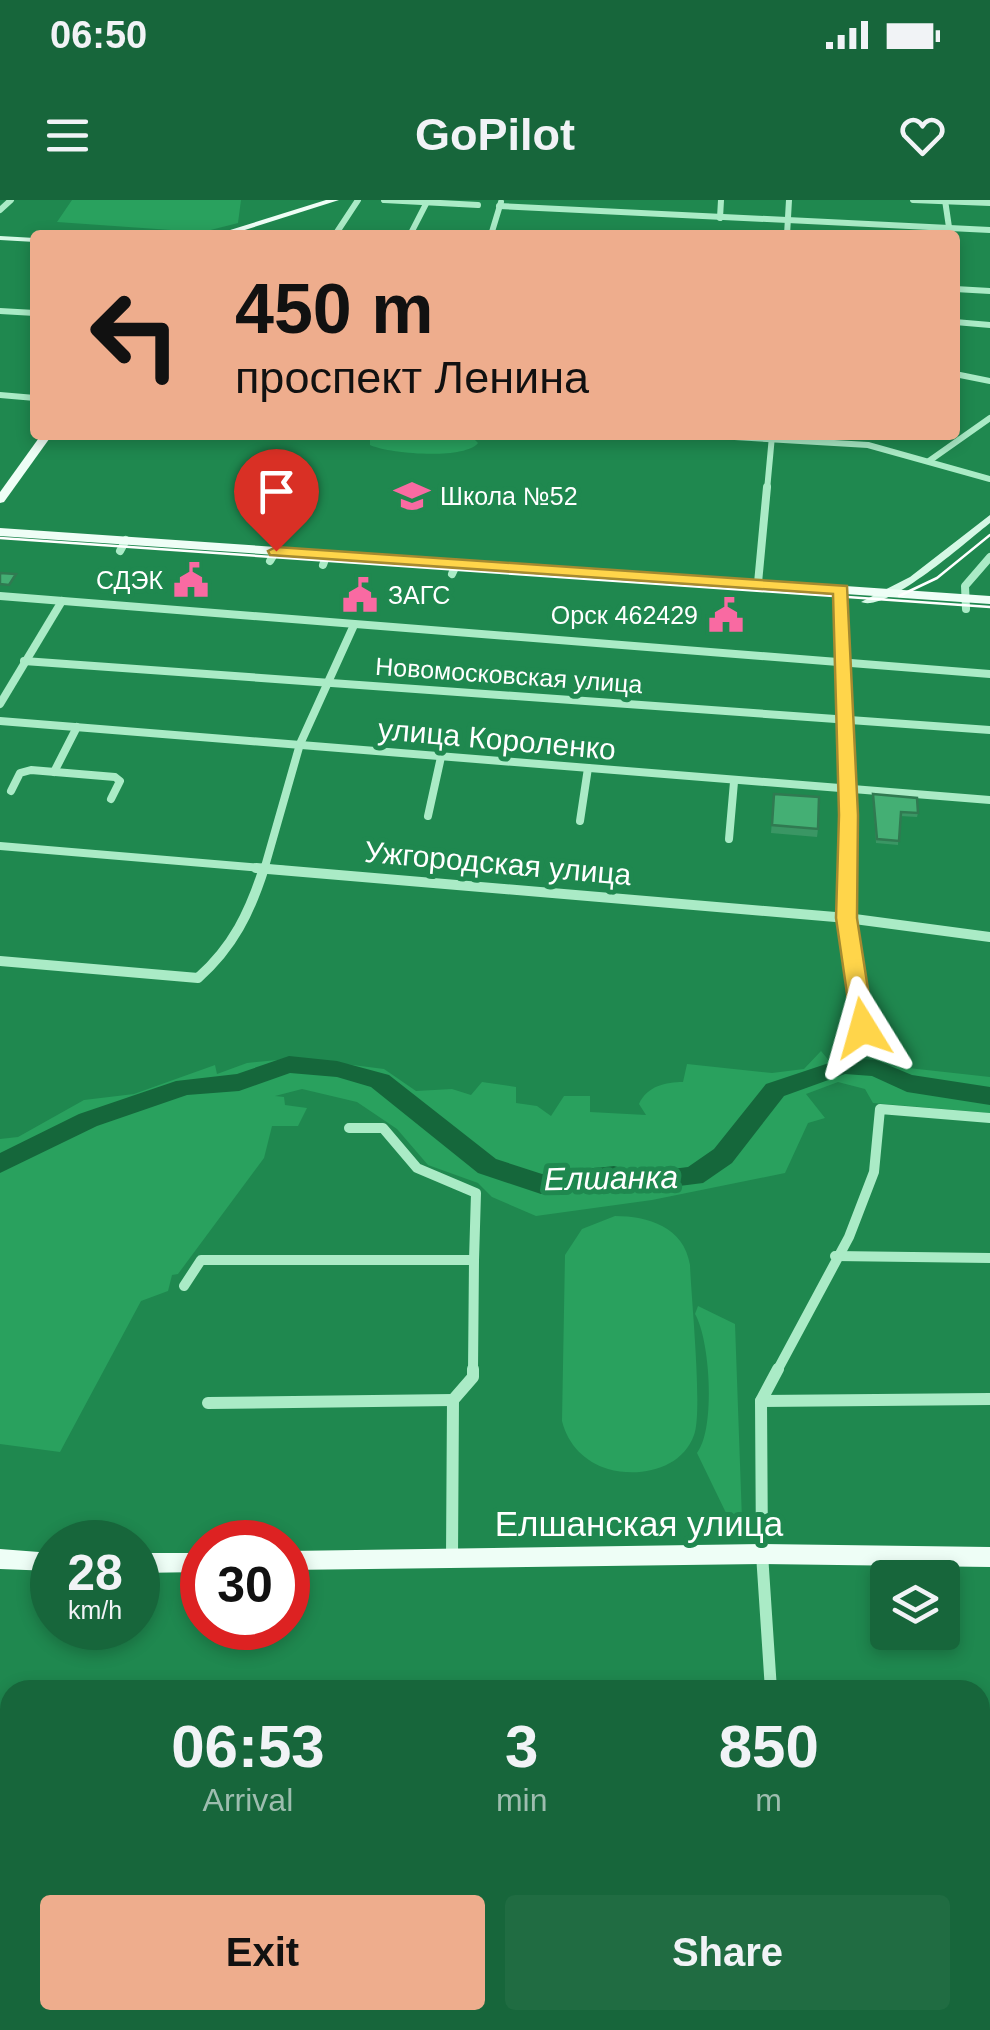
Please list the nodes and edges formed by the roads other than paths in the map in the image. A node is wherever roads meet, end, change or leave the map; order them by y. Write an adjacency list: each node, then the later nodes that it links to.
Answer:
1 (11, 200): 14 (street)
2 (334, 200): 18 (main road)
3 (358, 200): 19 (street)
4 (384, 200): 9 (street)
5 (567, 200): 15 (street)
6 (720, 200): 16 (street)
7 (789, 200): 17 (street)
8 (913, 200): 10 (street)
9 (428, 201): 13 (street); 20 (street)
10 (945, 201): 12 (street); 24 (street)
11 (501, 203): 15 (street); 21 (street)
12 (990, 203)
13 (478, 204)
14 (0, 210)
15 (565, 210): 16 (street)
16 (720, 218): 17 (street)
17 (788, 221): 22 (street); 23 (street)
18 (235, 230)
19 (338, 230)
20 (413, 230)
21 (493, 230)
22 (787, 230)
23 (921, 230)
24 (950, 230)
25 (990, 230): 26 (street)
26 (960, 232)
27 (0, 238): 28 (street)
28 (30, 240)
29 (960, 289): 30 (street)
30 (990, 291)
31 (0, 311): 32 (street)
32 (30, 313)
33 (960, 321): 34 (street)
34 (990, 324)
35 (960, 375): 36 (street)
36 (990, 381)
37 (0, 395): 38 (street)
38 (30, 398)
39 (990, 418): 40 (street)
40 (960, 439)
41 (42, 440): 49 (main road)
42 (772, 440): 56 (street)
43 (799, 440): 46 (street)
44 (868, 440): 46 (street)
45 (959, 440): 47 (street)
46 (868, 445): 47 (street)
47 (929, 461): 48 (street)
48 (990, 479)
49 (0, 500)
50 (990, 518): 57 (street)
51 (0, 532): 53 (main road)
52 (0, 543): 53 (main road)
53 (123, 546): 55 (main road)
54 (990, 557): 63 (street)
55 (653, 582): 56 (main road); 58 (main road)
56 (758, 583): 58 (main road)
57 (890, 592): 58 (main road); 62 (street); 63 (main road)
58 (841, 595): 62 (main road); 67 (street)
59 (0, 596): 61 (street)
60 (990, 600): 63 (main road)
61 (62, 601): 65 (street); 66 (street)
62 (866, 602): 63 (main road)
63 (966, 603): 64 (main road)
64 (990, 610)
65 (354, 625): 67 (street); 69 (street)
66 (24, 661): 69 (street, Новомосковская улица); 70 (street)
67 (842, 664): 68 (street); 71 (street)
68 (990, 674)
69 (329, 682): 71 (street, Новомосковская улица); 75 (street)
70 (0, 704)
71 (843, 720): 74 (street, Новомосковская улица); 80 (street)
72 (0, 721): 73 (street, улица Короленко)
73 (77, 728): 75 (street, улица Короленко); 78 (street)
74 (990, 730)
75 (300, 744): 76 (street, улица Короленко); 88 (street)
76 (441, 758): 77 (street, улица Короленко); 84 (street)
77 (588, 768): 79 (street, улица Короленко); 85 (street)
78 (54, 772): 81 (street); 82 (street)
79 (734, 782): 80 (street, улица Короленко); 86 (street)
80 (844, 788): 83 (street, улица Короленко); 89 (street)
81 (12, 791)
82 (111, 799)
83 (990, 800)
84 (428, 816)
85 (580, 821)
86 (729, 838)
87 (0, 846): 88 (street, Ужгородская улица)
88 (262, 867): 89 (street, Ужгородская улица); 91 (street)
89 (846, 918): 90 (street, Ужгородская улица); 92 (street)
90 (990, 937)
91 (0, 961)
92 (874, 1045)
93 (990, 1118): 95 (street)
94 (349, 1128): 97 (street)
95 (835, 1256): 96 (street); 102 (street)
96 (990, 1258)
97 (474, 1260): 98 (street); 99 (street)
98 (184, 1286)
99 (453, 1400): 101 (street); 104 (street)
100 (990, 1400): 102 (street)
101 (208, 1402)
102 (760, 1402): 103 (street)
103 (762, 1554): 104 (main road, Елшанская улица); 105 (main road, Елшанская улица); 109 (street)
104 (452, 1557): 107 (main road, Елшанская улица)
105 (990, 1557)
106 (0, 1559): 108 (main road)
107 (310, 1560)
108 (30, 1561)
109 (770, 1680)

